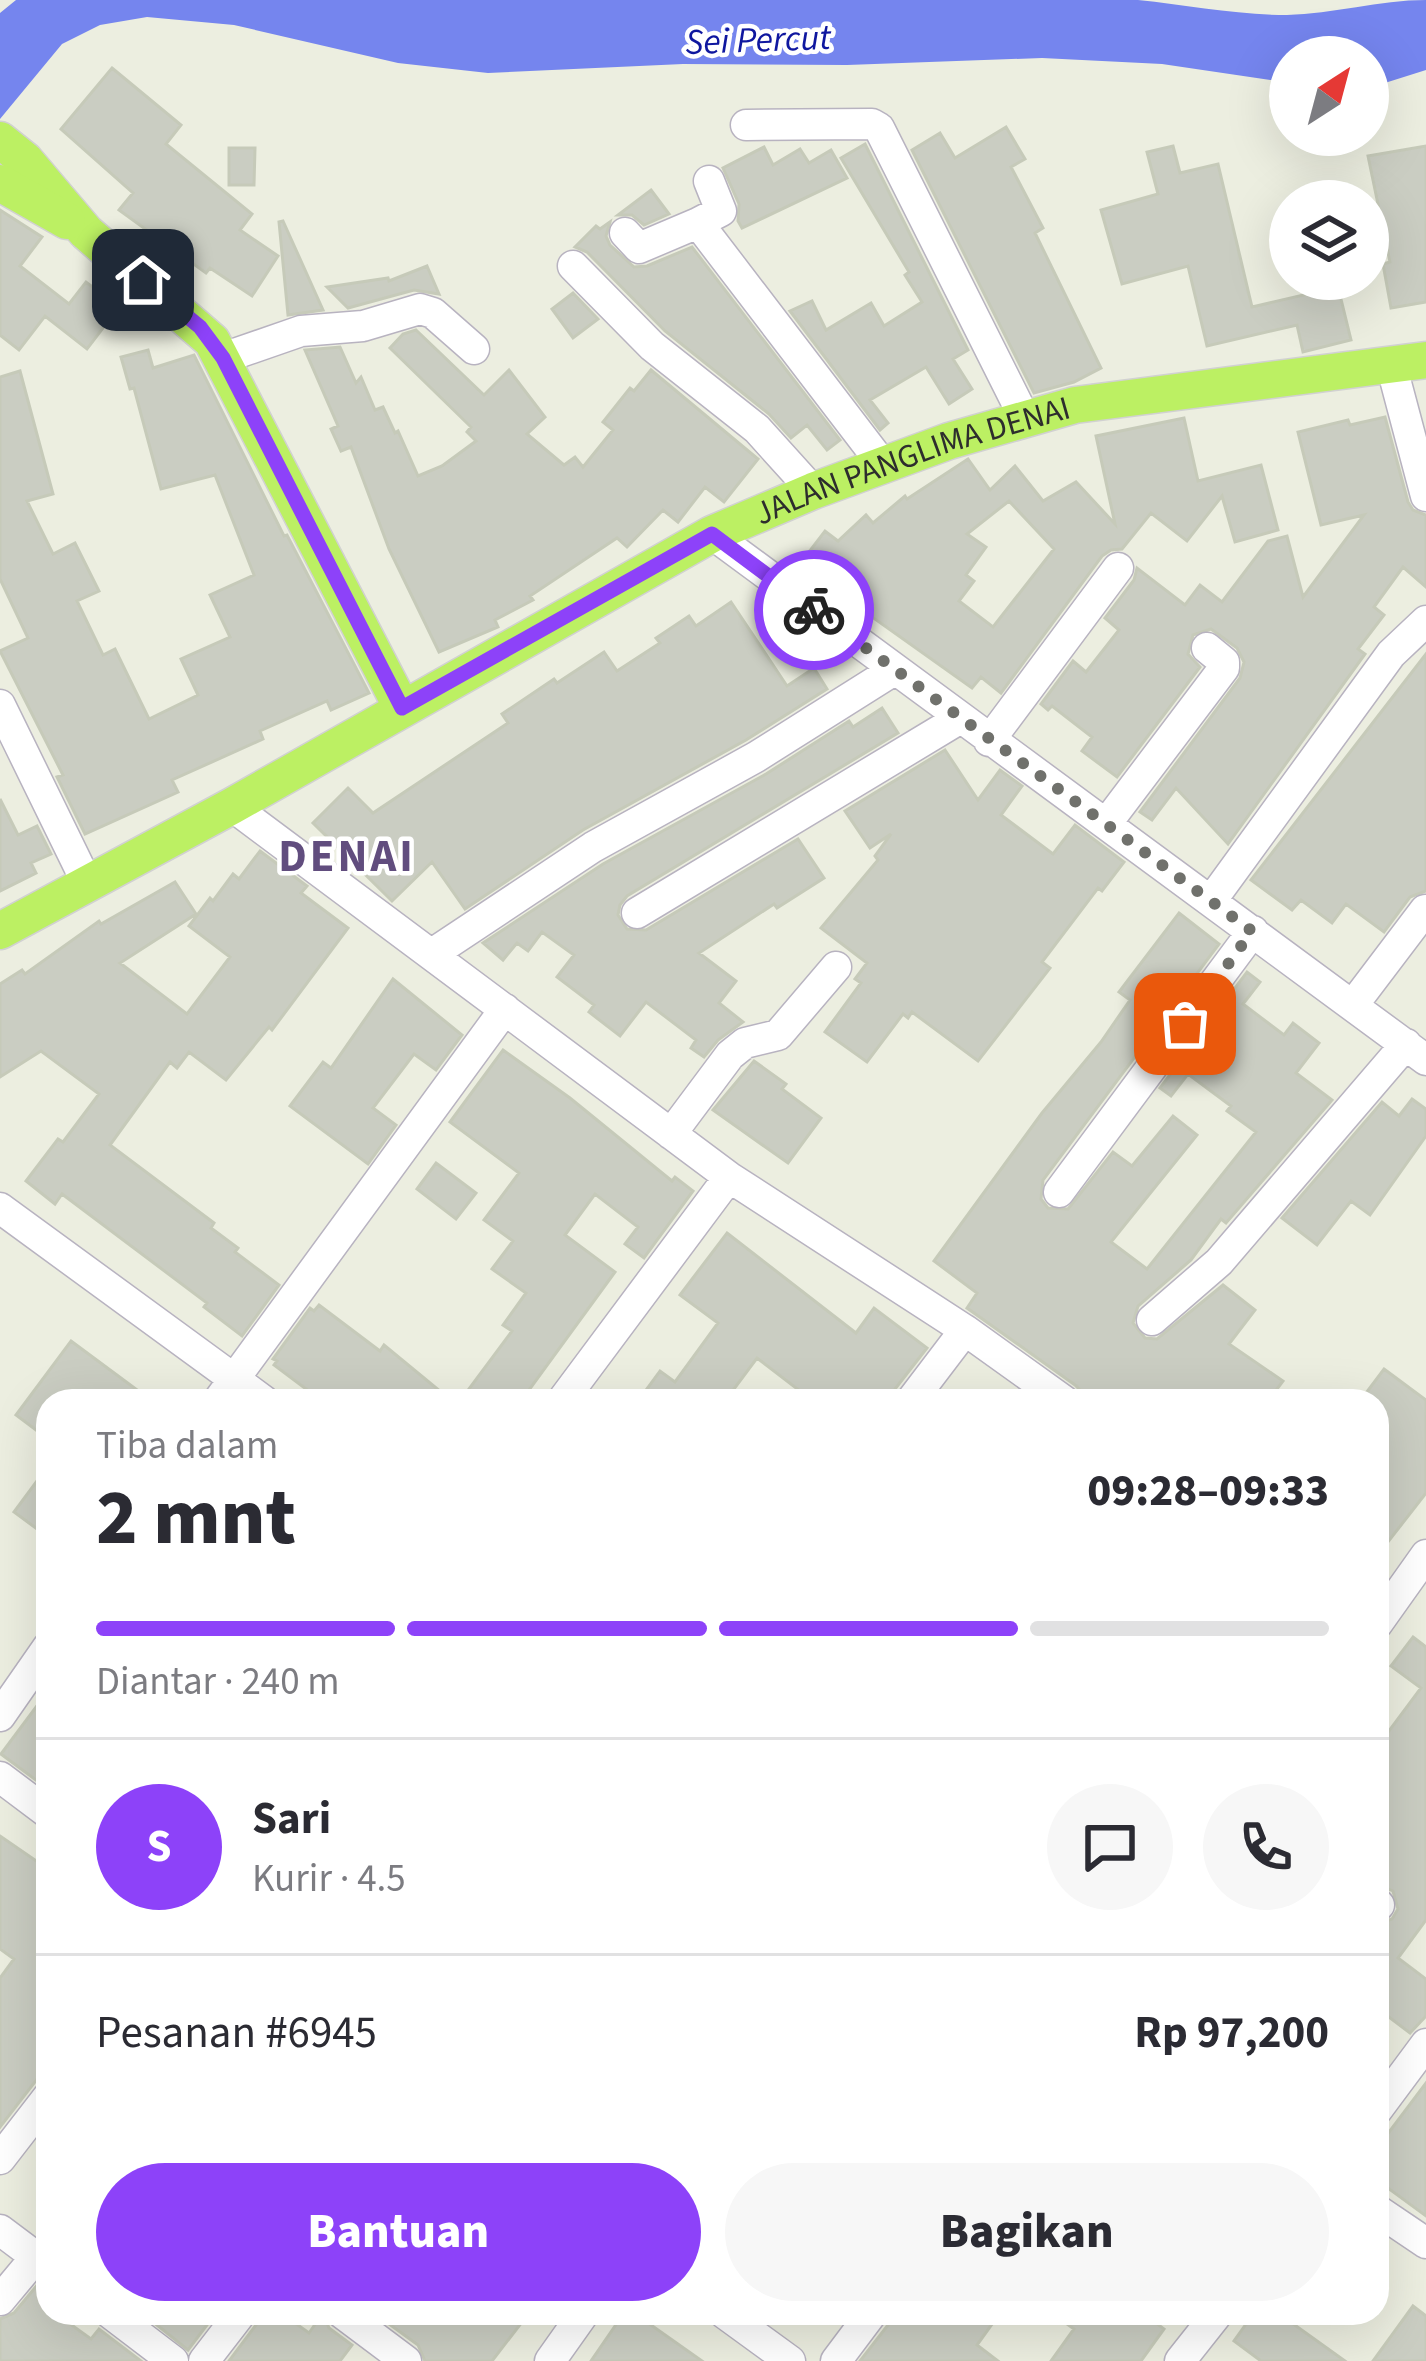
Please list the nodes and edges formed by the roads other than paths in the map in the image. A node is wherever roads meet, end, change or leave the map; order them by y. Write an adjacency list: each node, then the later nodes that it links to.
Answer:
1 (746, 125): 10 (street)
2 (7, 167): 8 (main road)
3 (709, 182): 4 (street)
4 (698, 223): 5 (street); 11 (street)
5 (625, 233)
6 (573, 266): 12 (street)
7 (474, 349): 8 (street)
8 (223, 358): 20 (main road)
9 (1408, 362): 10 (main road, JALAN PANGLIMA DENAI); 13 (street)
10 (1025, 419): 11 (main road, JALAN PANGLIMA DENAI)
11 (883, 465): 12 (main road, JALAN PANGLIMA DENAI)
12 (812, 490): 14 (main road, JALAN PANGLIMA DENAI)
13 (1426, 496)
14 (712, 534): 18 (street); 20 (main road, JALAN PANGLIMA DENAI)
15 (1118, 568): 22 (street)
16 (1426, 621): 26 (street)
17 (1207, 648): 24 (street)
18 (894, 670): 21 (street); 31 (street)
19 (0, 705): 25 (street)
20 (402, 708): 23 (main road, JALAN PANGLIMA DENAI)
21 (959, 718): 22 (street); 28 (street)
22 (989, 740): 24 (street)
23 (232, 806): 25 (main road, JALAN PANGLIMA DENAI); 31 (street)
24 (1106, 824): 26 (street)
25 (87, 884): 29 (main road, JALAN PANGLIMA DENAI)
26 (1211, 901): 30 (street)
27 (1425, 910): 33 (street)
28 (638, 913)
29 (0, 931)
30 (1252, 931): 33 (street); 38 (street)
31 (432, 954): 34 (street)
32 (836, 967): 36 (street)
33 (1353, 1005): 35 (street)
34 (505, 1009): 36 (street); 43 (street)
35 (1416, 1052): 40 (street)
36 (671, 1134): 37 (street)
37 (729, 1178): 41 (street); 44 (street)
38 (1059, 1192)
39 (0, 1208): 42 (street)
40 (1152, 1320)
41 (965, 1330): 45 (street); 46 (street)
42 (225, 1389)
43 (227, 1389)
44 (571, 1389)
45 (920, 1389)
46 (1047, 1389)
47 (1426, 1555): 48 (street)
48 (1389, 1607)
49 (36, 1664): 50 (street)
50 (0, 1716)
51 (0, 1777): 52 (street)
52 (36, 1804)
53 (1426, 2044): 54 (street)
54 (1389, 2094)
55 (36, 2112): 56 (street)
56 (0, 2159)
57 (1389, 2218): 59 (street)
58 (0, 2230): 60 (street)
59 (1426, 2243)
60 (36, 2257)
61 (36, 2267): 62 (street)
62 (0, 2300)
63 (126, 2325): 70 (street)
64 (232, 2325): 71 (street)
65 (358, 2325): 72 (street)
66 (576, 2325): 73 (street)
67 (740, 2325): 74 (street)
68 (863, 2325): 75 (street)
69 (1208, 2325): 76 (street)
70 (173, 2361)
71 (204, 2361)
72 (406, 2361)
73 (550, 2361)
74 (790, 2361)
75 (836, 2361)
76 (1180, 2361)

